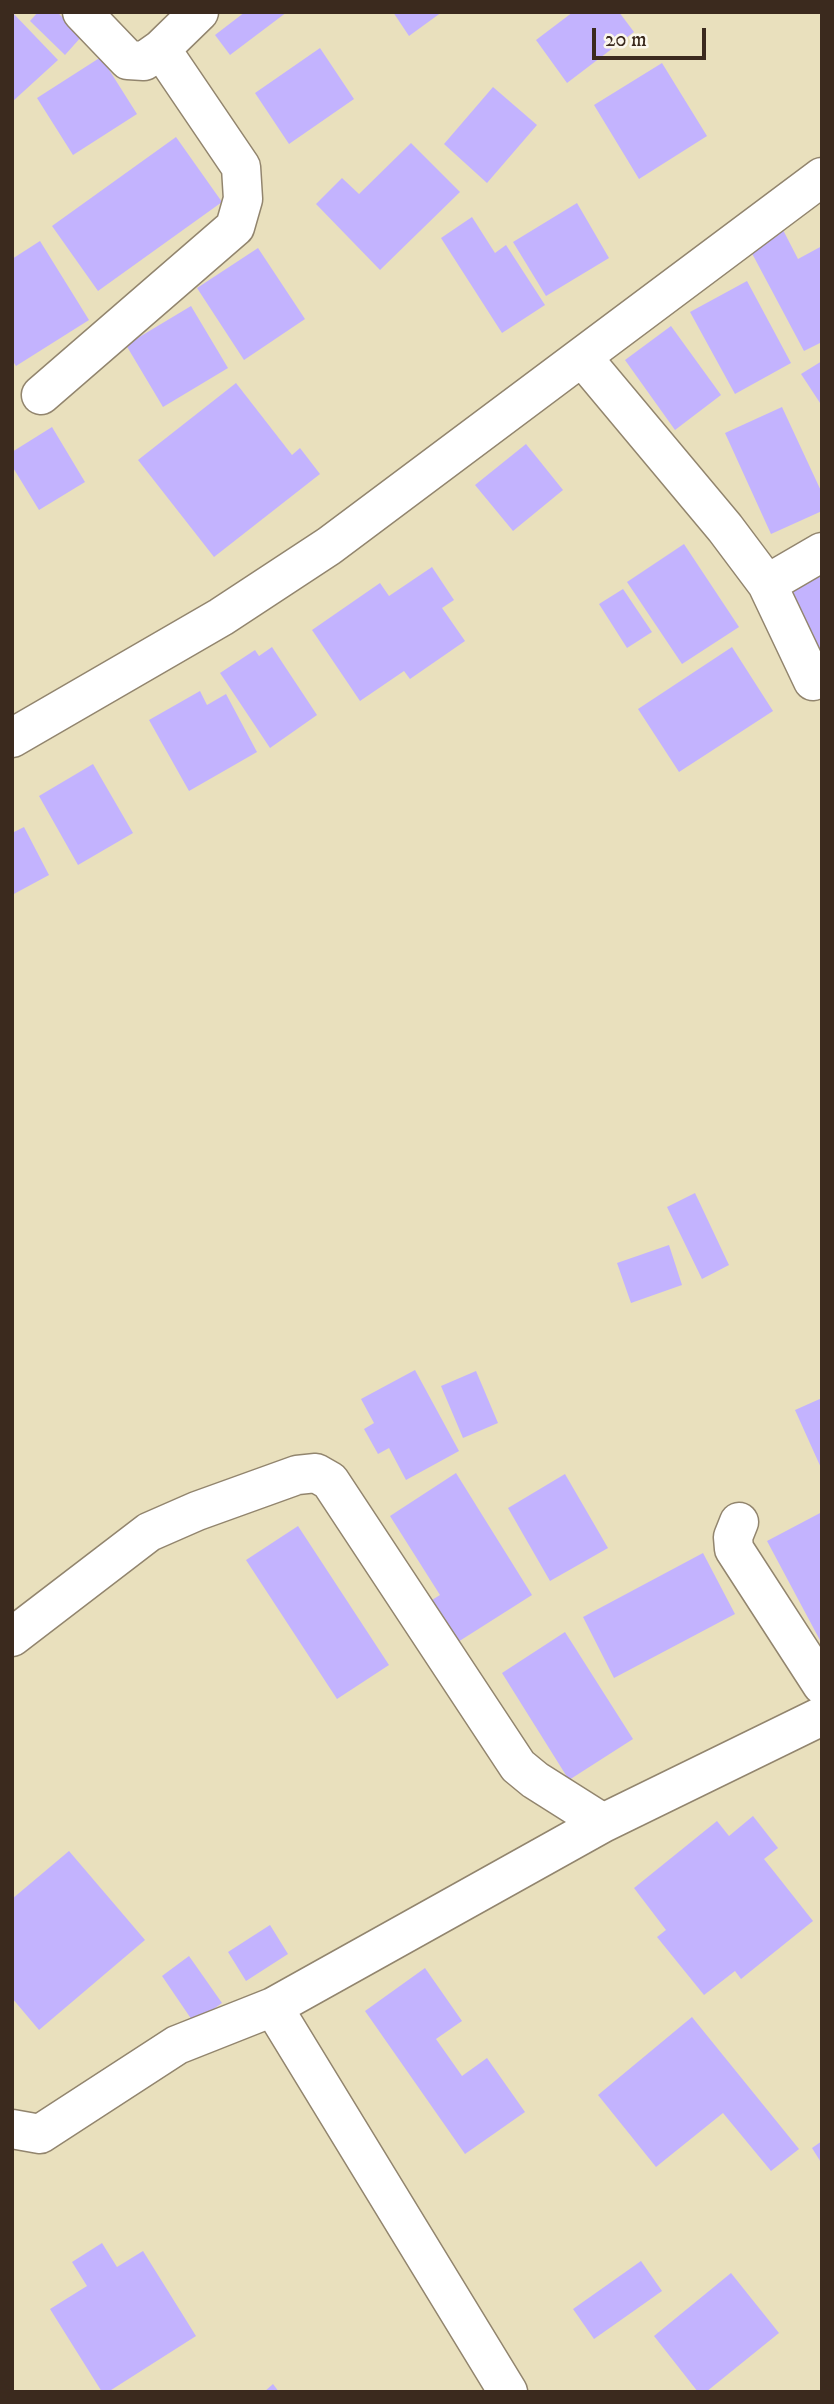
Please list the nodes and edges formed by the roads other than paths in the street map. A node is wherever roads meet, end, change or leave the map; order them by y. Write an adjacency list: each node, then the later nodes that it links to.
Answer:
1 (82, 12): 3 (street)
2 (198, 12): 3 (street)
3 (162, 48): 6 (street)
4 (822, 177): 5 (street)
5 (582, 357): 8 (street); 10 (street)
6 (41, 395)
7 (822, 552): 8 (street)
8 (767, 584): 9 (street)
9 (813, 681)
10 (12, 738)
11 (738, 1522): 13 (street)
12 (12, 1637): 15 (street)
13 (822, 1685)
14 (822, 1716): 15 (street)
15 (603, 1824): 16 (street)
16 (274, 2007): 17 (street); 18 (street)
17 (12, 2129)
18 (508, 2392)

